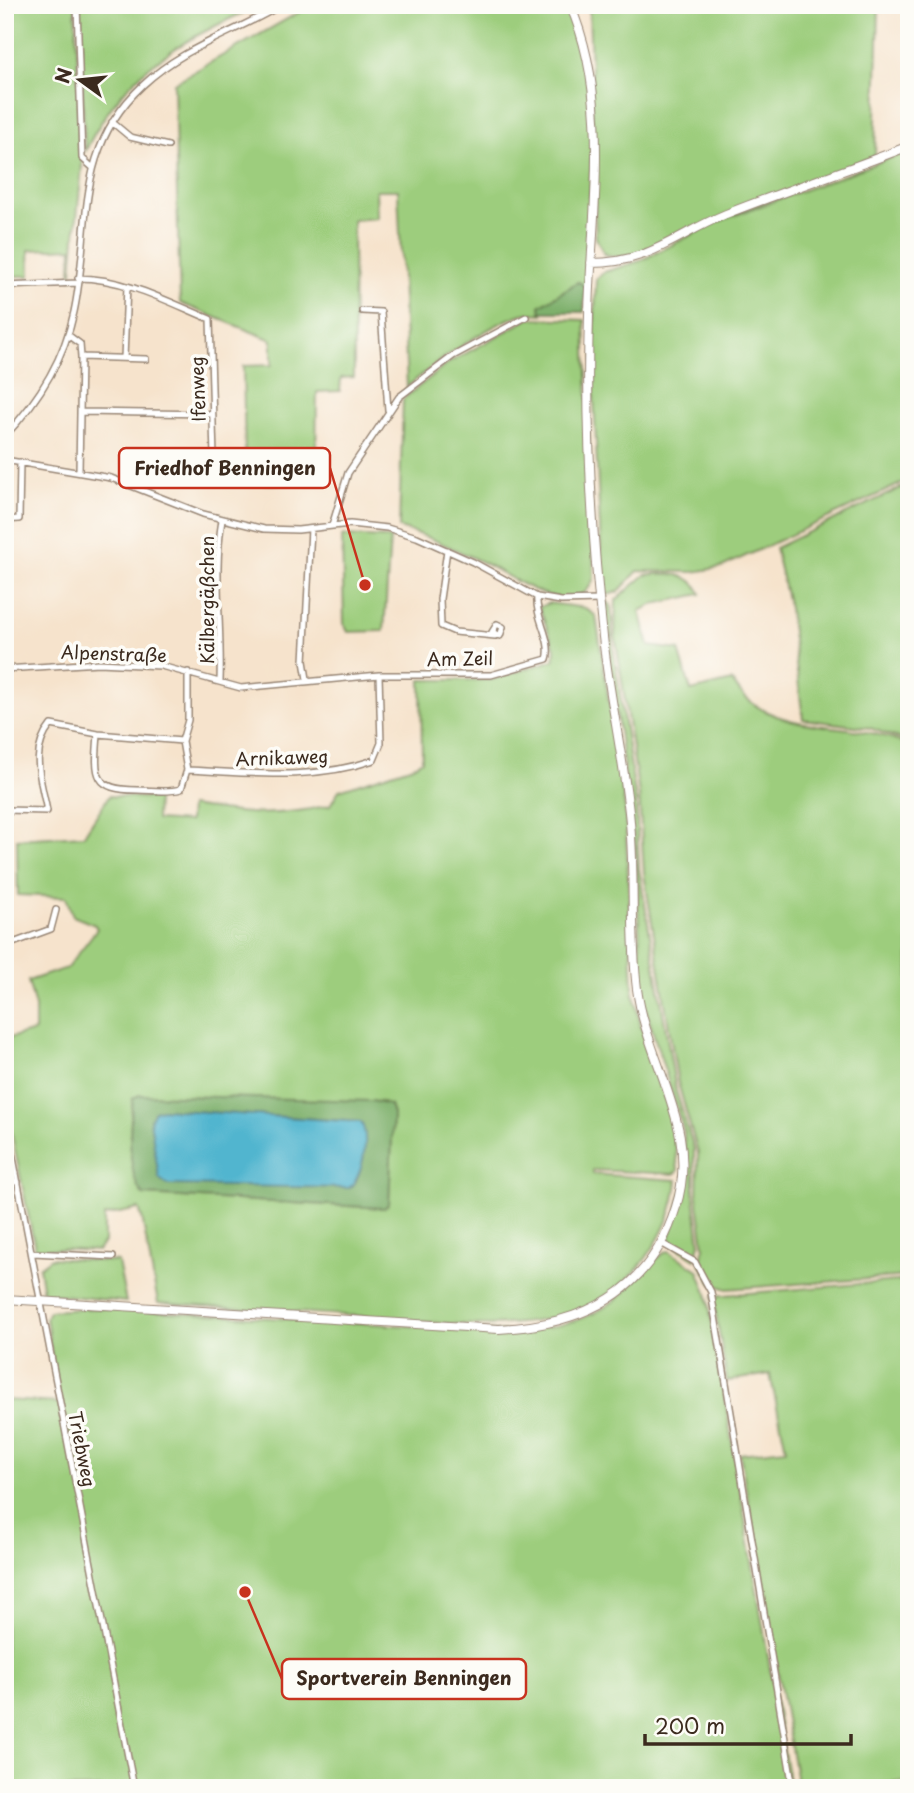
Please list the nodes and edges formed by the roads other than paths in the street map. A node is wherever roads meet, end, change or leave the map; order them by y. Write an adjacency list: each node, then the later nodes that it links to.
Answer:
1 (77, 5): 7 (street)
2 (281, 5): 4 (street)
3 (570, 5): 8 (street)
4 (112, 122): 5 (street); 7 (street)
5 (168, 146)
6 (909, 146): 8 (street)
7 (92, 167): 9 (street)
8 (591, 263): 32 (street)
9 (78, 280): 10 (street); 11 (street); 14 (street)
10 (5, 286)
11 (127, 286): 16 (street); 20 (street, Ifenweg)
12 (362, 311): 18 (street)
13 (526, 317): 18 (street)
14 (68, 335): 15 (street); 21 (street)
15 (81, 357): 16 (street); 19 (street)
16 (124, 358): 17 (street)
17 (146, 359)
18 (388, 410): 28 (street)
19 (81, 412): 20 (street); 25 (street)
20 (212, 414): 22 (street, Ifenweg)
21 (5, 436)
22 (214, 457)
23 (5, 460): 24 (street)
24 (20, 462): 25 (street); 26 (street)
25 (79, 471): 27 (street)
26 (5, 520)
27 (222, 520): 29 (street); 38 (street, Kälbergäßchen)
28 (332, 526): 29 (street); 30 (street)
29 (311, 529): 37 (street)
30 (447, 550): 31 (street); 33 (street)
31 (537, 597): 32 (street); 36 (street, Am Zeil)
32 (599, 600): 48 (street)
33 (495, 636)
34 (5, 669): 35 (street, Alpenstraße)
35 (188, 672): 38 (street, Alpenstraße); 40 (street)
36 (379, 674): 37 (street, Am Zeil); 41 (street, Arnikaweg)
37 (307, 679): 38 (street, Am Zeil)
38 (220, 681)
39 (98, 734): 40 (street); 41 (street); 42 (street)
40 (182, 741): 41 (street)
41 (187, 770)
42 (5, 810)
43 (56, 910): 44 (street)
44 (5, 946)
45 (5, 1116): 47 (street, Triebweg)
46 (5, 1181): 47 (street)
47 (18, 1182): 49 (street, Triebweg)
48 (661, 1243): 52 (street); 54 (street)
49 (33, 1254): 50 (street); 52 (street, Triebweg)
50 (113, 1257)
51 (5, 1299): 52 (street)
52 (40, 1301): 53 (street, Triebweg)
53 (134, 1788)
54 (793, 1788)

